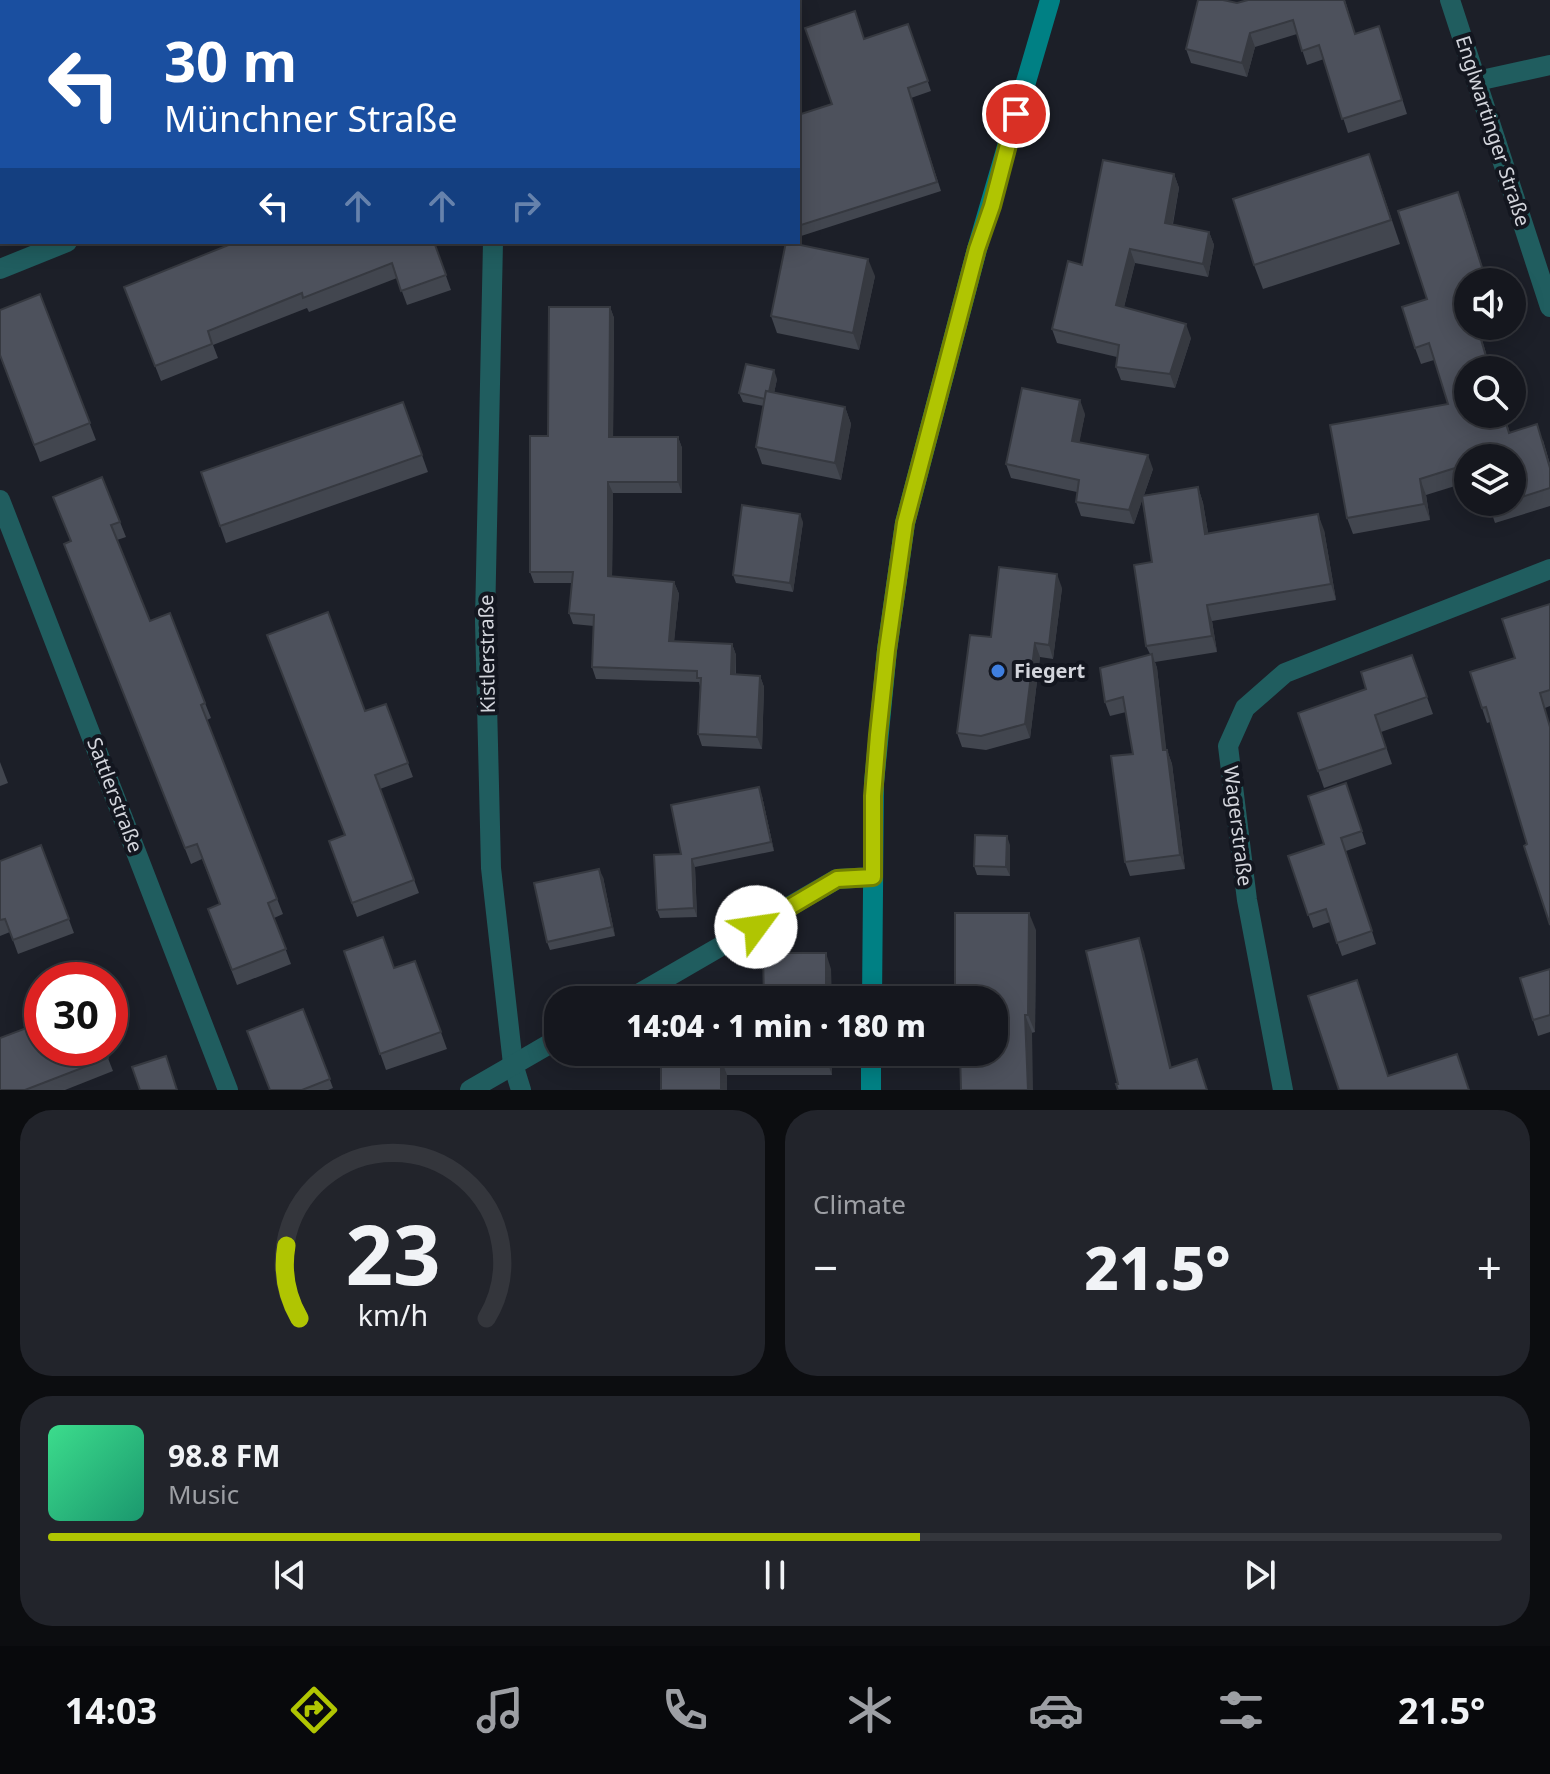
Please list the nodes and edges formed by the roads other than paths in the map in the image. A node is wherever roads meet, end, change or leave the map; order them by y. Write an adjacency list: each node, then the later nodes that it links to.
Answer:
1 (1050, 0): 11 (street)
2 (1450, 0): 4 (street, Englwartinger Straße)
3 (1550, 65): 4 (street)
4 (1477, 81): 8 (street, Englwartinger Straße)
5 (62, 244): 7 (street)
6 (493, 244): 15 (street, Kistlerstraße)
7 (0, 269)
8 (1550, 307)
9 (0, 500): 17 (street, Sattlerstraße)
10 (1550, 569): 21 (street, Wagerstraße)
11 (873, 877): 12 (street); 13 (street)
12 (652, 986)
13 (872, 986)
14 (544, 1047): 15 (street)
15 (513, 1064): 18 (street); 19 (street, Kistlerstraße)
16 (871, 1066): 20 (street)
17 (228, 1090)
18 (470, 1090)
19 (521, 1090)
20 (871, 1090)
21 (1283, 1090)

